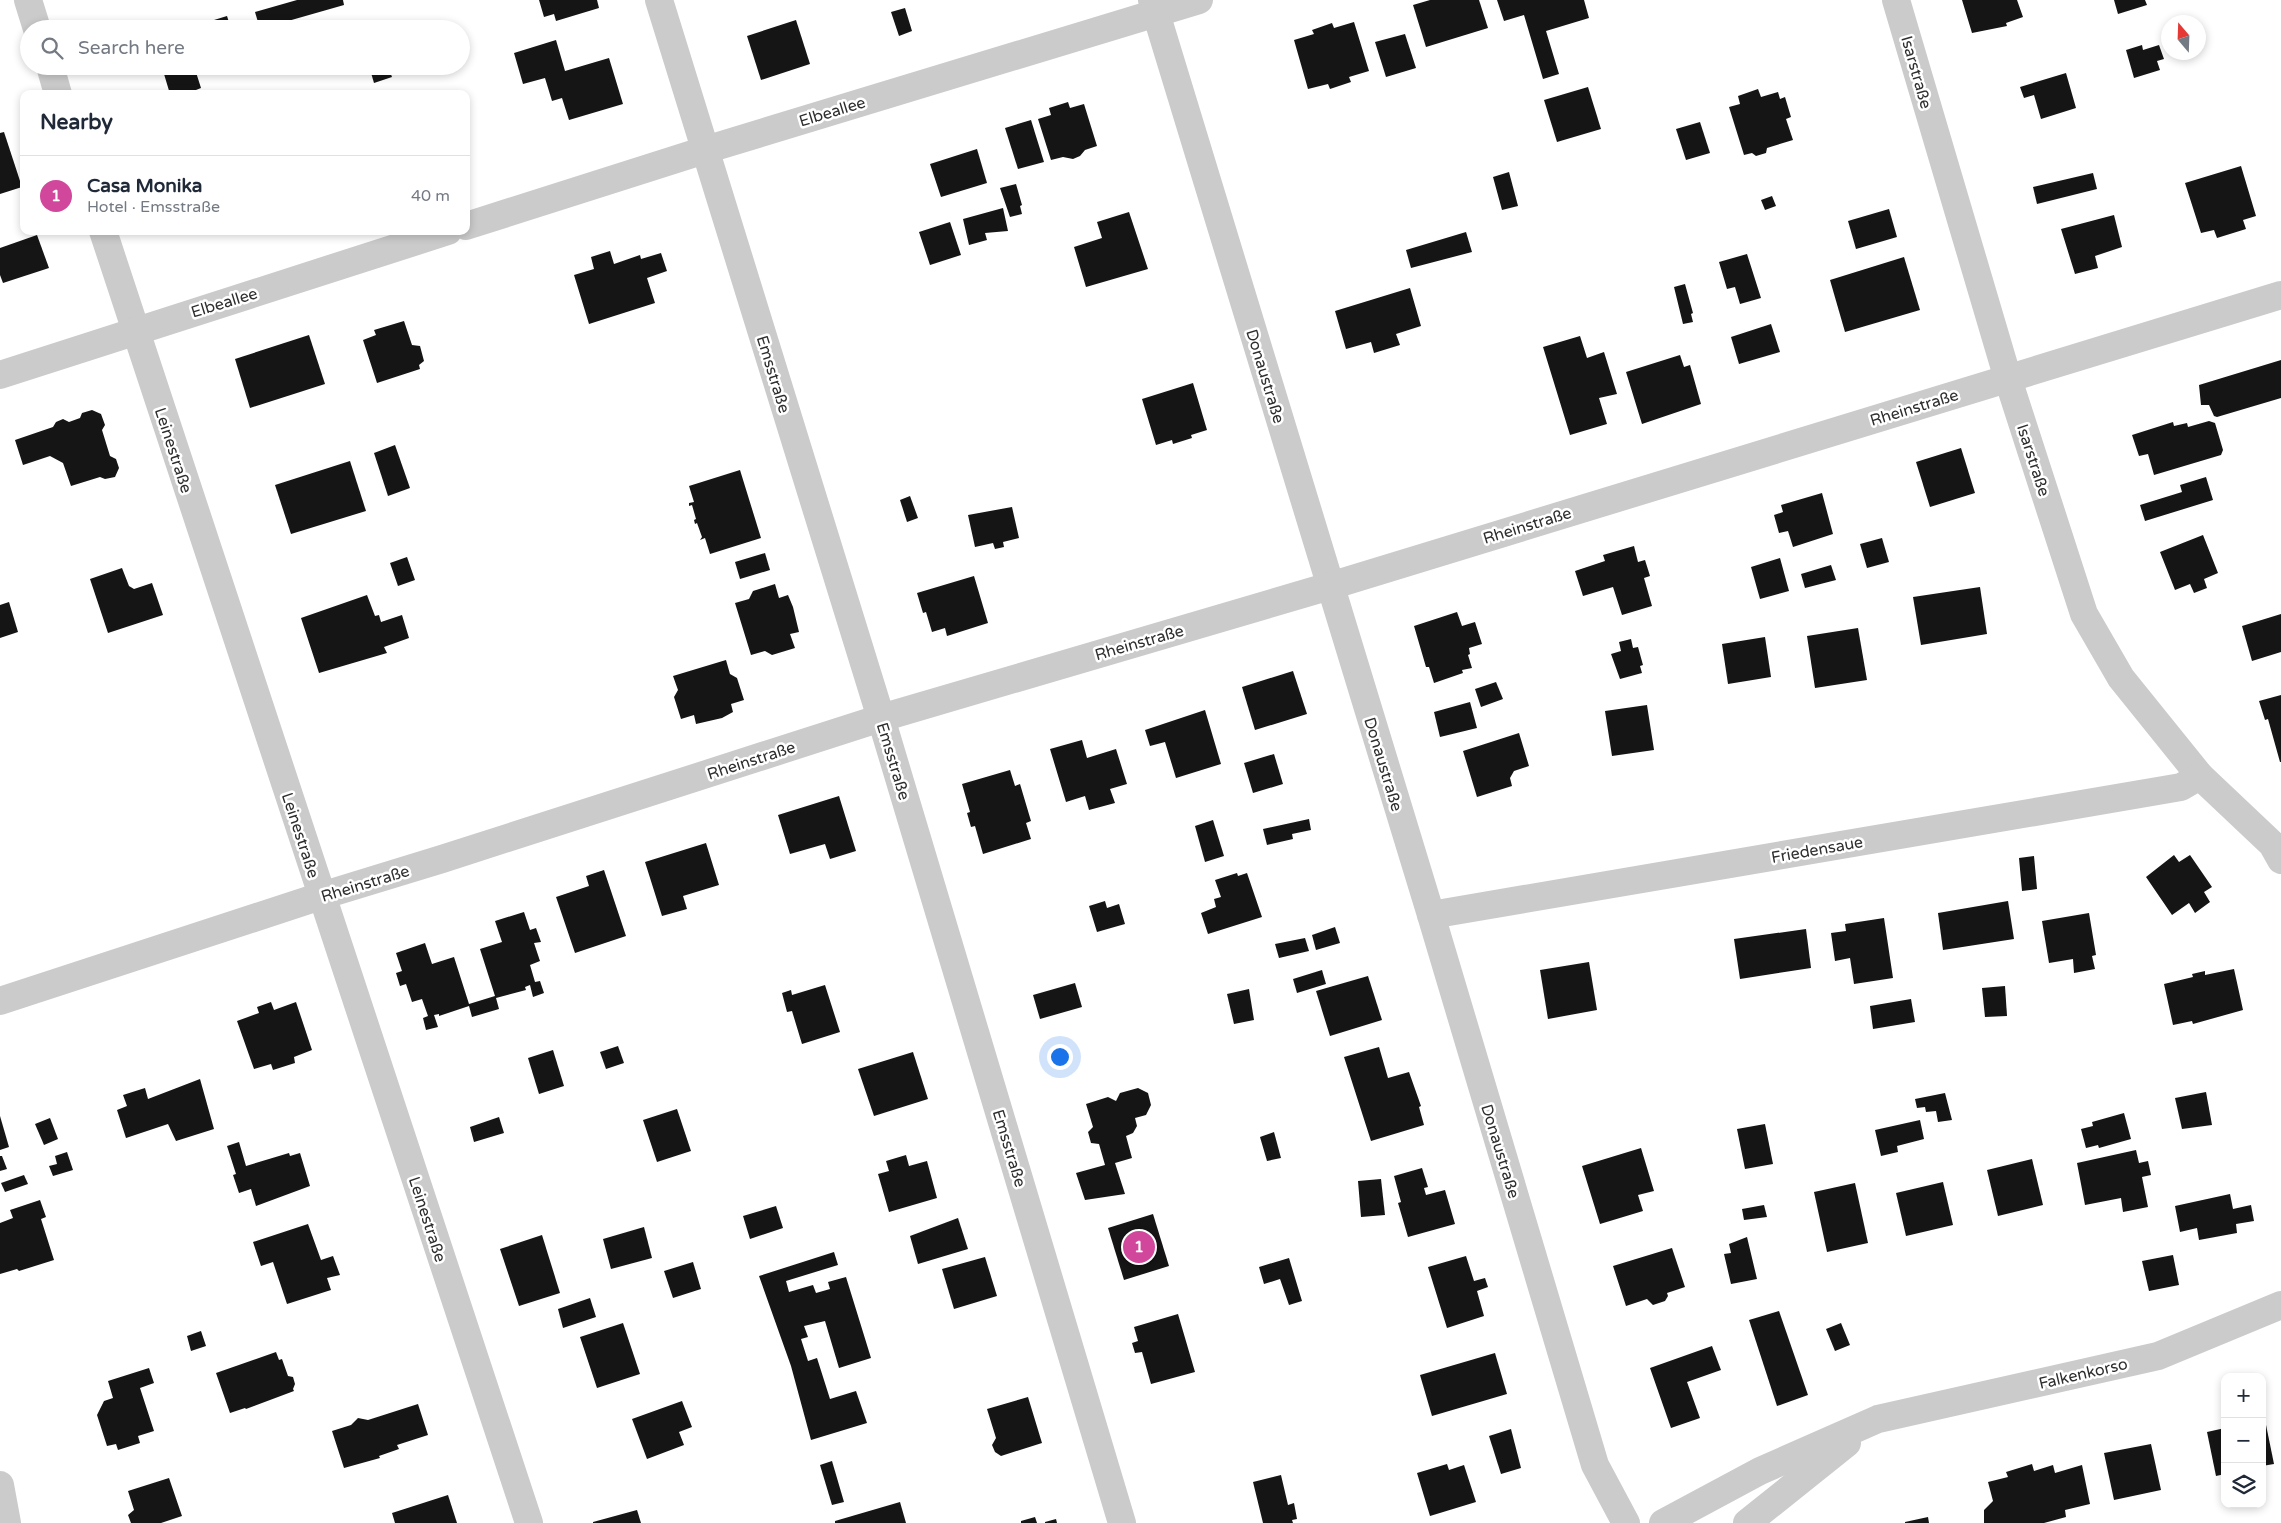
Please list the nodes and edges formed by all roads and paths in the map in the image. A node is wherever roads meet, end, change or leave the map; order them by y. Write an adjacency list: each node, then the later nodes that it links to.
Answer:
1 (28, 0): 6 (street)
2 (659, 0): 9 (street, Emsstraße)
3 (1199, 0): 5 (street, Elbeallee)
4 (1896, 0): 16 (street, Isarstraße)
5 (1154, 6): 9 (street, Elbeallee); 17 (street, Donaustraße)
6 (35, 20)
7 (53, 75): 8 (street)
8 (57, 90)
9 (705, 150): 10 (street, Elbeallee); 18 (street, Emsstraße)
10 (470, 225)
11 (103, 235): 14 (street, Leinestraße)
12 (435, 235): 14 (street, Elbeallee)
13 (2281, 295): 16 (street, Rheinstraße)
14 (134, 330): 15 (street, Elbeallee); 21 (street, Leinestraße)
15 (0, 375)
16 (2008, 378): 17 (street, Rheinstraße); 19 (street, Isarstraße)
17 (1330, 586): 18 (street, Rheinstraße); 22 (street, Donaustraße)
18 (881, 718): 21 (street, Rheinstraße); 29 (street, Emsstraße)
19 (2200, 776): 20 (street, Isarstraße); 22 (street, Friedensaue)
20 (2281, 860)
21 (321, 896): 23 (street, Rheinstraße); 28 (street, Leinestraße)
22 (1430, 915): 30 (street, Donaustraße)
23 (0, 1001)
24 (2281, 1305): 25 (street, Falkenkorso)
25 (1878, 1419): 31 (street, Falkenkorso); 32 (street, Falkenkorso)
26 (0, 1485): 27 (street)
27 (6, 1523)
28 (529, 1523)
29 (1122, 1523)
30 (1626, 1523)
31 (1663, 1523)
32 (1747, 1523)

